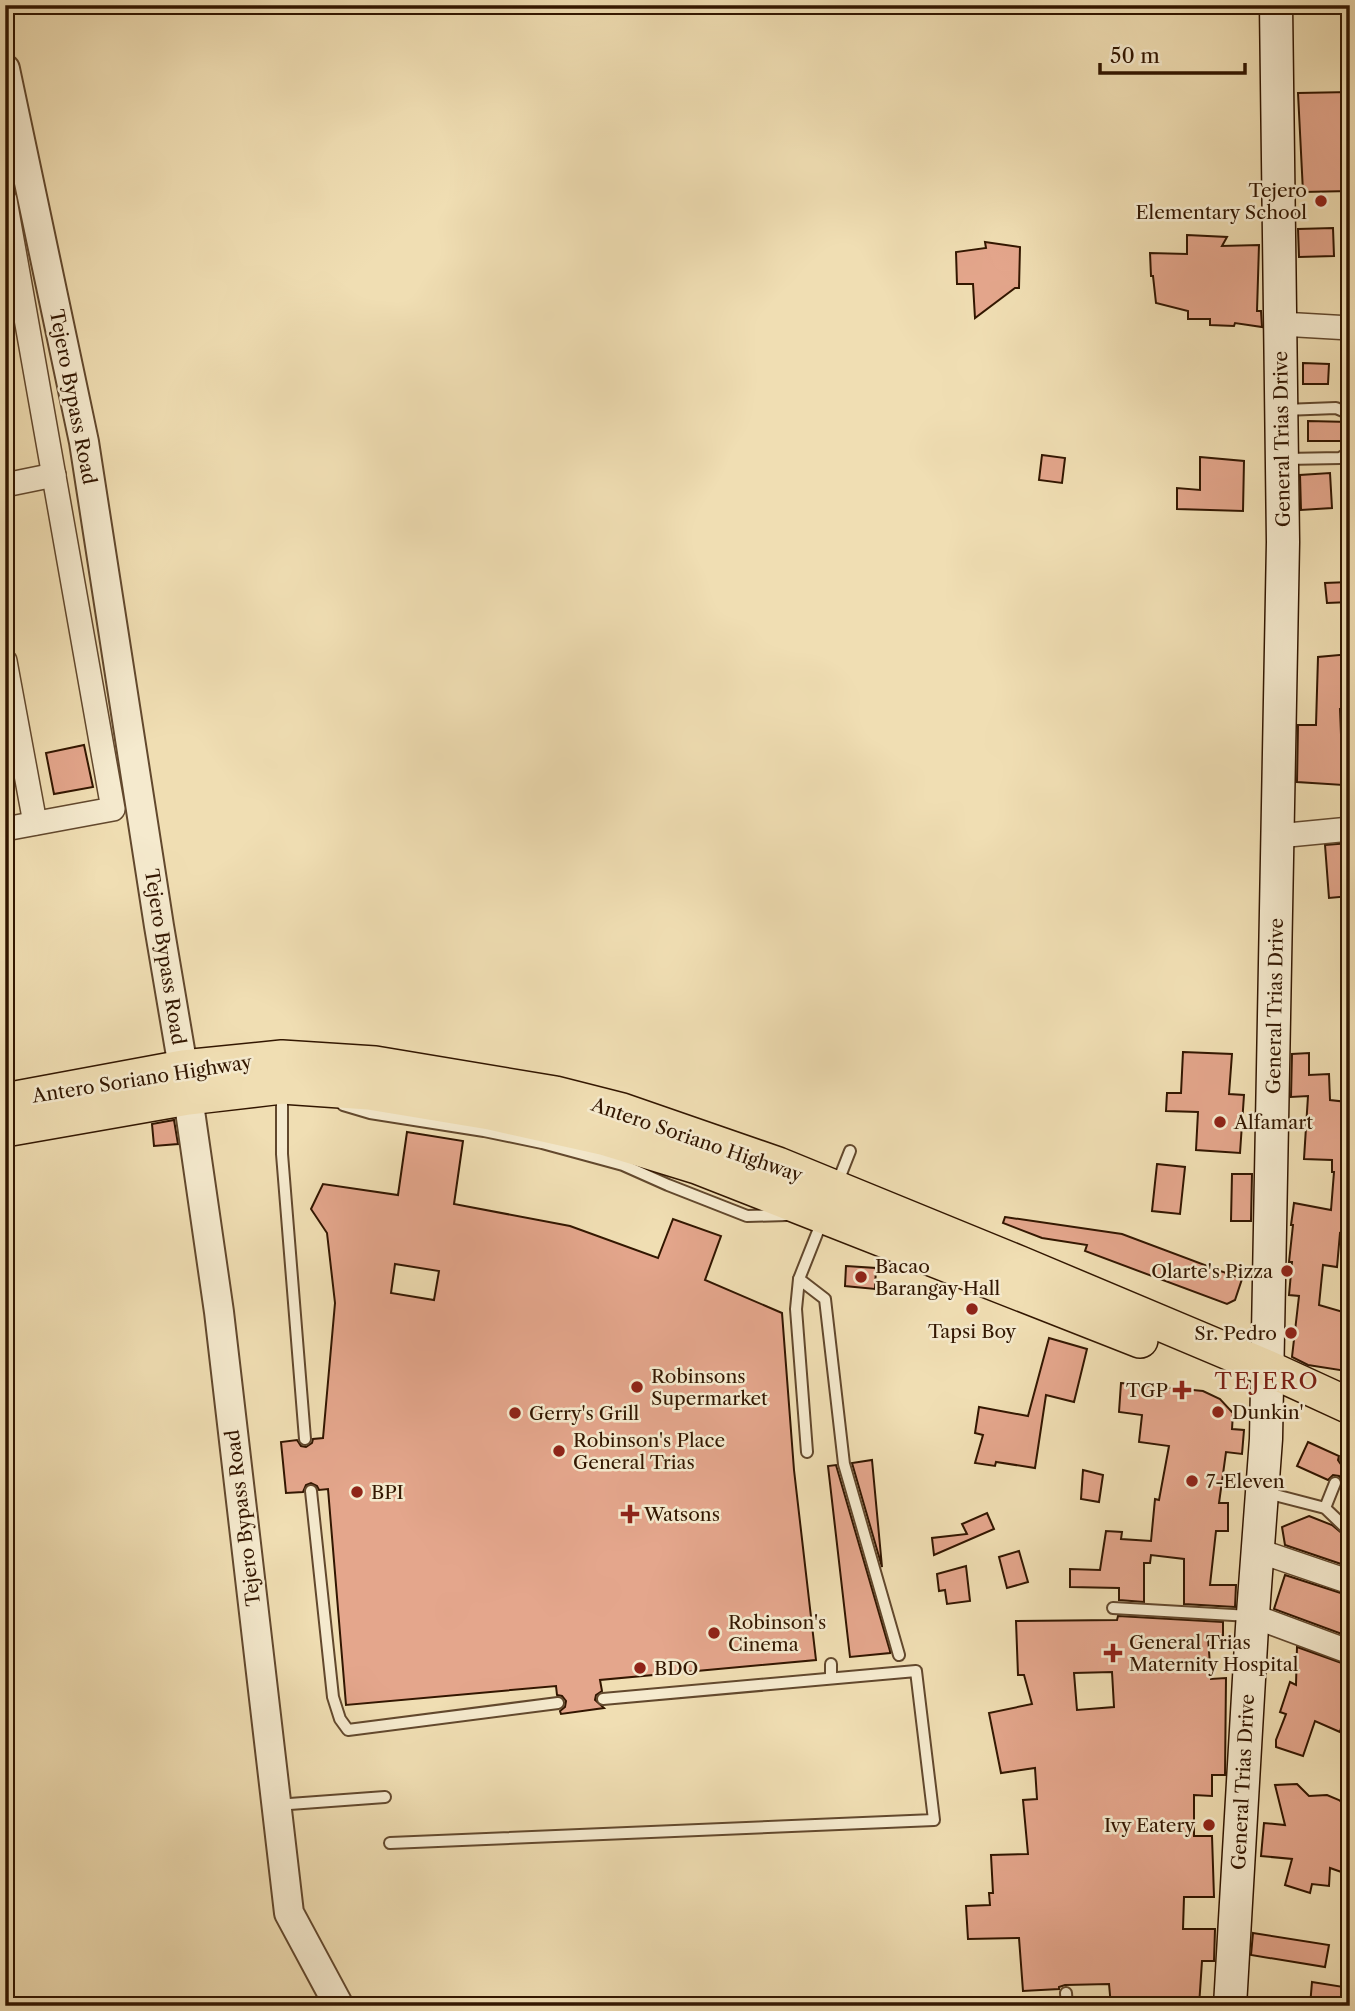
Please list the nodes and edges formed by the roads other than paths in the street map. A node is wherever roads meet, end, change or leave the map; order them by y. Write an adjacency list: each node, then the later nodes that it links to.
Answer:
1 (1276, 5): 4 (main road, General Trias Drive)
2 (5, 69): 17 (street, Tejero Bypass Road)
3 (5, 200): 10 (street)
4 (1281, 324): 5 (street); 6 (main road, General Trias Drive)
5 (1350, 328)
6 (1282, 410): 7 (lane); 9 (main road, General Trias Drive)
7 (1350, 414)
8 (1350, 452): 9 (lane)
9 (1282, 459): 16 (main road, General Trias Drive)
10 (54, 475): 11 (street); 13 (street)
11 (5, 485)
12 (5, 662): 13 (street)
13 (35, 823): 14 (street)
14 (5, 829)
15 (1350, 830): 16 (street)
16 (1278, 836): 24 (main road, General Trias Drive)
17 (186, 1082): 18 (main road, Antero Soriano Highway); 19 (main road, Antero Soriano Highway); 20 (main road, Antero Soriano Highway); 22 (main road, Antero Soriano Highway); 45 (street, Tejero Bypass Road)
18 (282, 1086): 22 (main road, Antero Soriano Highway); 26 (lane)
19 (5, 1101)
20 (5, 1129)
21 (850, 1151): 22 (lane)
22 (830, 1201): 23 (lane); 24 (main road, Antero Soriano Highway)
23 (799, 1279): 28 (lane); 39 (lane)
24 (1267, 1380): 25 (main road, Antero Soriano Highway); 27 (main road, Antero Soriano Highway); 31 (main road, General Trias Drive)
25 (1350, 1406)
26 (305, 1439)
27 (1348, 1445)
28 (807, 1452)
29 (1335, 1483): 32 (lane)
30 (311, 1491): 43 (lane)
31 (1264, 1493): 32 (lane); 34 (main road, General Trias Drive)
32 (1325, 1508): 33 (lane)
33 (1350, 1532)
34 (1259, 1551): 35 (street); 37 (main road, General Trias Drive)
35 (1350, 1582)
36 (1112, 1608): 37 (lane)
37 (1253, 1616): 38 (street); 50 (main road, General Trias Drive)
38 (1350, 1652)
39 (900, 1655)
40 (831, 1664): 41 (lane)
41 (831, 1678): 42 (lane); 46 (lane)
42 (603, 1699)
43 (558, 1703)
44 (385, 1797): 45 (lane)
45 (276, 1805): 48 (street, Tejero Bypass Road)
46 (390, 1843)
47 (1066, 1993): 49 (lane)
48 (339, 2006)
49 (1067, 2006)
50 (1230, 2006)

